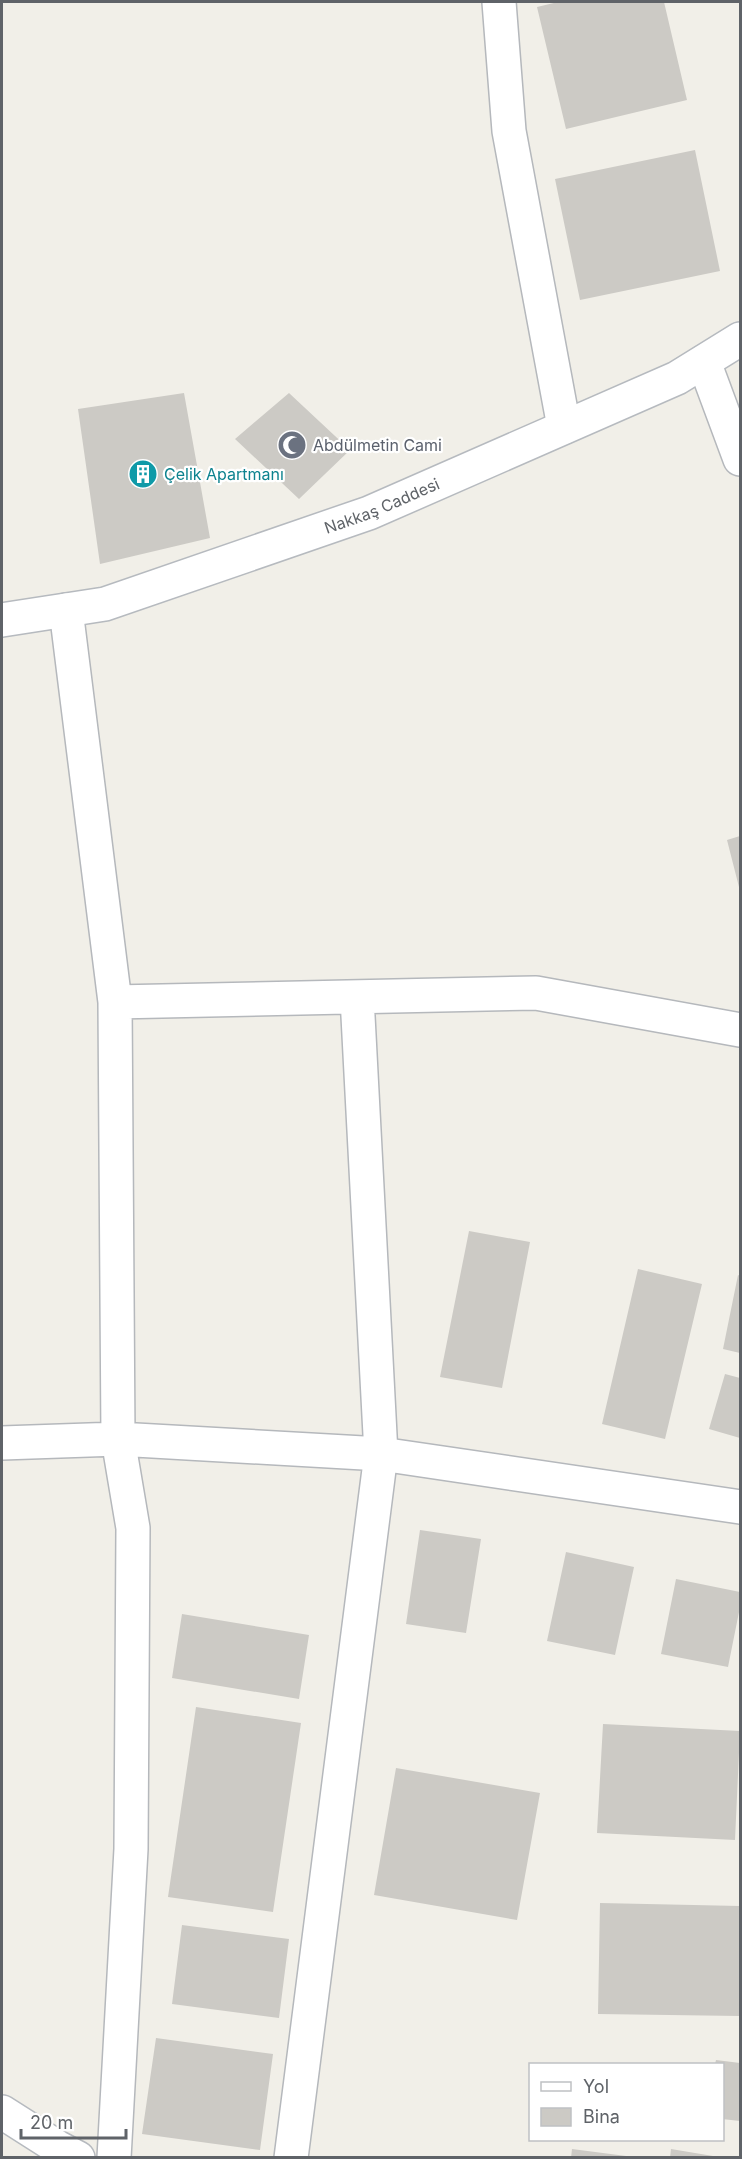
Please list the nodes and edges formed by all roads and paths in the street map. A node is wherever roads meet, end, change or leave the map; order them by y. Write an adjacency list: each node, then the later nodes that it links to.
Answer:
1 (499, 2): 4 (street)
2 (741, 339): 3 (street, Nakkaş Caddesi)
3 (704, 362): 4 (street, Nakkaş Caddesi); 5 (street)
4 (564, 427): 6 (street, Nakkaş Caddesi)
5 (741, 459)
6 (66, 610): 7 (street, Nakkaş Caddesi); 9 (street)
7 (2, 620)
8 (357, 997): 9 (street); 10 (street); 13 (street)
9 (115, 1002): 11 (street)
10 (741, 1029)
11 (118, 1439): 12 (street); 13 (street); 17 (street)
12 (2, 1443)
13 (381, 1454): 14 (street); 18 (street)
14 (741, 1507)
15 (2, 2112): 16 (street)
16 (78, 2157)
17 (114, 2157)
18 (291, 2157)

